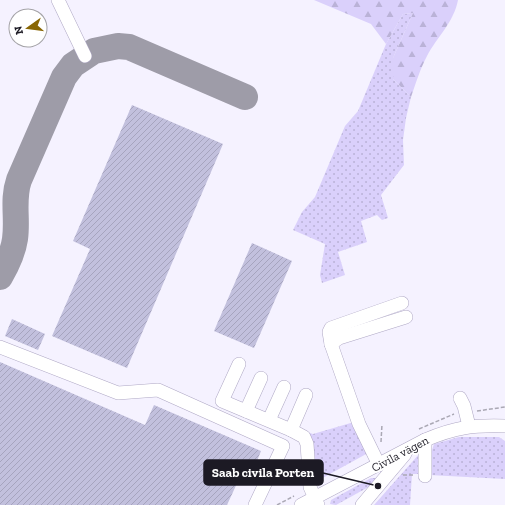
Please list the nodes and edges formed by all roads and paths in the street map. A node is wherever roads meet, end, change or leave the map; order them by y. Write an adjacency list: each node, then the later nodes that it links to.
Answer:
1 (58, 0): 2 (street)
2 (85, 56)
3 (402, 304): 5 (street)
4 (406, 317): 5 (street)
5 (331, 344): 21 (street)
6 (0, 347): 25 (street)
7 (239, 364): 12 (street)
8 (261, 378): 12 (street)
9 (284, 387): 13 (street)
10 (306, 395): 17 (street)
11 (460, 398): 15 (street)
12 (246, 411): 13 (street)
13 (270, 420): 17 (street)
14 (382, 424): 19 (path)
15 (469, 426): 16 (street, Civila vägen); 18 (street, Civila vägen)
16 (505, 426)
17 (291, 430): 24 (street)
18 (425, 440): 20 (street, Civila vägen); 23 (street)
19 (381, 444)
20 (409, 449): 21 (street, Civila vägen); 22 (street)
21 (379, 465): 24 (street, Civila vägen)
22 (390, 474): 23 (path); 27 (street)
23 (425, 476)
24 (317, 501): 26 (street, Civila vägen)
25 (255, 505)
26 (301, 505)
27 (362, 505)

